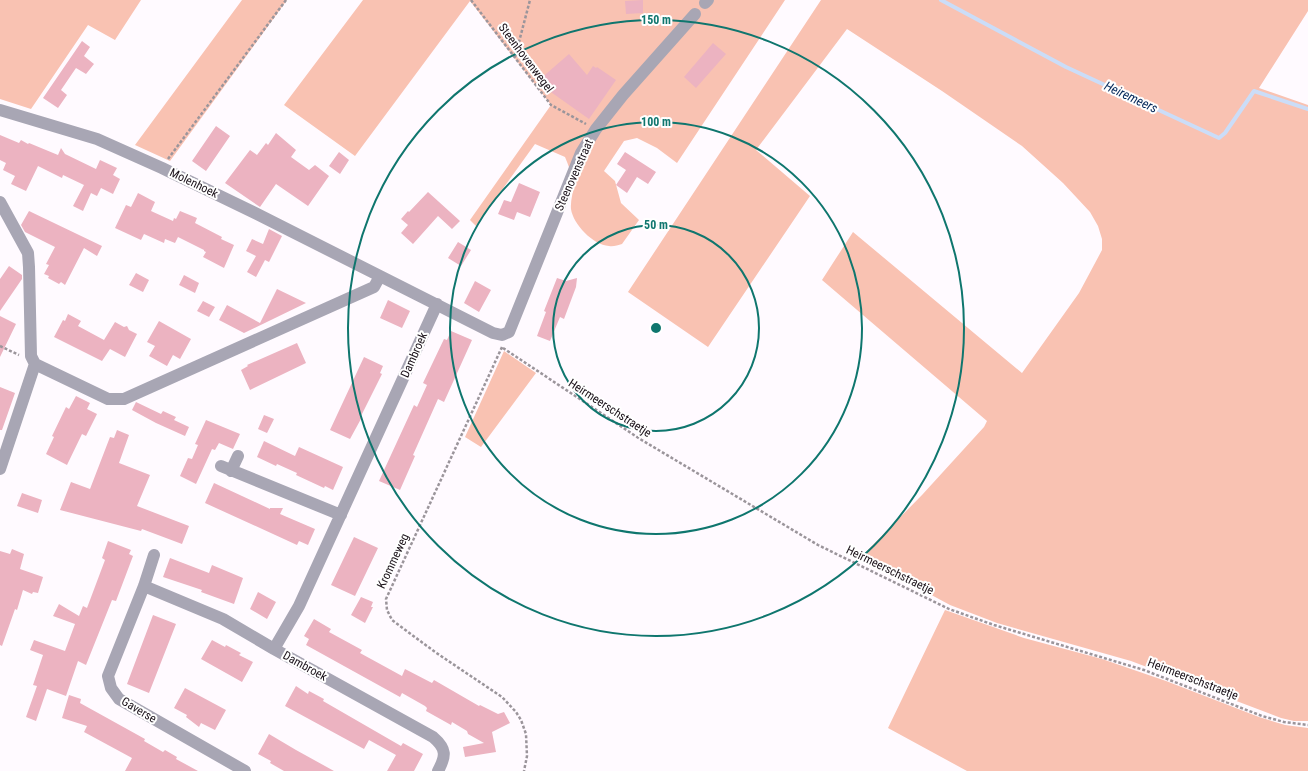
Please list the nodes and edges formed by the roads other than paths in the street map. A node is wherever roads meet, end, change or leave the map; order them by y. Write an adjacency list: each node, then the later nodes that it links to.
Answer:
1 (695, 14): 6 (street, Steenovenstraat)
2 (0, 110): 4 (street, Molenhoek)
3 (0, 202): 7 (street)
4 (380, 276): 5 (street, Molenhoek); 7 (street)
5 (437, 304): 6 (street, Molenhoek); 10 (street, Dambroek)
6 (502, 335)
7 (35, 364): 9 (street)
8 (238, 456): 10 (street)
9 (0, 469)
10 (341, 515): 13 (street, Dambroek)
11 (154, 554): 12 (street, Gaverse)
12 (144, 586): 13 (street); 14 (street, Gaverse)
13 (274, 649): 15 (street, Dambroek)
14 (245, 771)
15 (438, 771)

